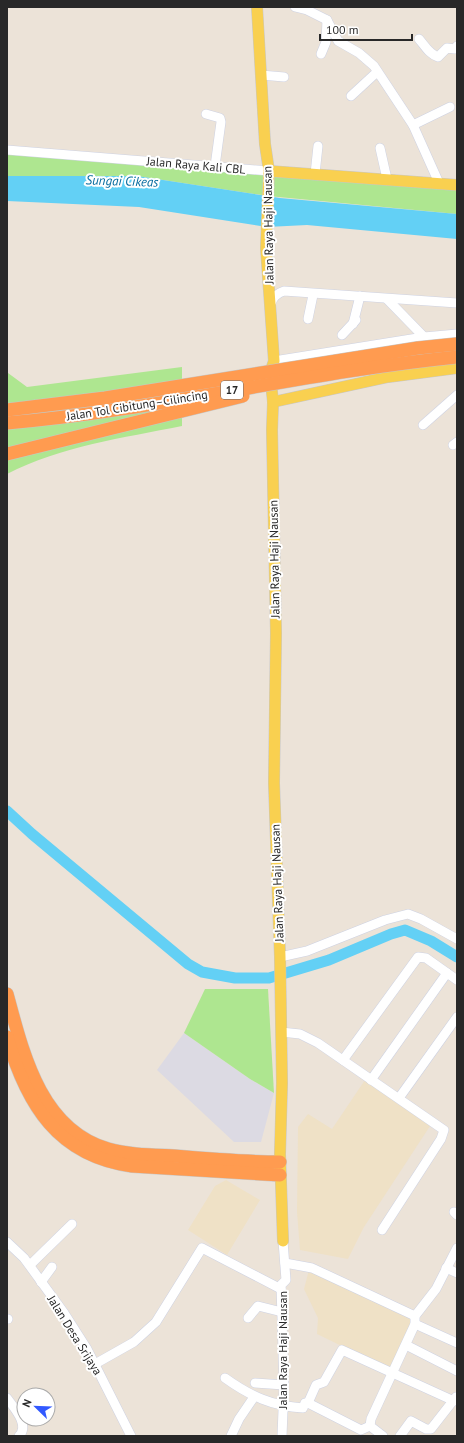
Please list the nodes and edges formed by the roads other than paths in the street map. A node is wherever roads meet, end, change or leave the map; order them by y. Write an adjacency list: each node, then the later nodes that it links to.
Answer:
1 (257, 7): 9 (main road, Jalan Raya Haji Nausan)
2 (295, 7): 3 (street)
3 (308, 9): 4 (street)
4 (327, 20): 7 (street); 8 (street)
5 (419, 39): 6 (street)
6 (457, 46)
7 (322, 54)
8 (377, 72): 11 (street); 14 (street)
9 (262, 75): 10 (street); 19 (main road, Jalan Raya Haji Nausan)
10 (284, 77)
11 (351, 96)
12 (450, 108): 14 (street)
13 (206, 114): 18 (street)
14 (413, 125): 22 (street)
15 (318, 146): 20 (street)
16 (380, 148): 21 (street)
17 (7, 150): 18 (street, Jalan Raya Kali CBL)
18 (215, 166): 19 (street, Jalan Raya Kali CBL)
19 (269, 174): 20 (main road, Jalan Raya Kali CBL); 24 (main road, Jalan Raya Haji Nausan)
20 (315, 174): 21 (main road, Jalan Raya Kali CBL)
21 (387, 180): 22 (main road, Jalan Raya Kali CBL)
22 (439, 183): 23 (main road, Jalan Raya Kali CBL)
23 (457, 185)
24 (266, 271): 25 (street); 29 (main road, Jalan Raya Haji Nausan)
25 (278, 293): 26 (street); 29 (street)
26 (313, 295): 27 (street); 32 (street)
27 (360, 296): 28 (street); 33 (street)
28 (386, 299): 30 (street); 36 (street)
29 (271, 303): 39 (main road, Jalan Raya Haji Nausan)
30 (457, 303)
31 (361, 315): 33 (street)
32 (308, 319)
33 (353, 324): 35 (street)
34 (457, 334): 36 (street)
35 (342, 335)
36 (424, 337): 39 (street)
37 (457, 344): 44 (highway, Jalan Tol Cibitung–Cilincing / 17, bridge)
38 (457, 357): 41 (highway, Jalan Tol Cibitung–Cilincing / 17, bridge)
39 (274, 361): 43 (main road, Jalan Raya Haji Nausan)
40 (457, 368): 43 (main road)
41 (318, 375): 45 (highway, Jalan Tol Cibitung–Cilincing / 17, bridge); 47 (highway, bridge)
42 (457, 395): 46 (street)
43 (273, 402): 49 (main road, Jalan Raya Haji Nausan)
44 (7, 410)
45 (7, 424)
46 (423, 425)
47 (7, 454)
48 (457, 939): 49 (street)
49 (280, 959): 54 (main road, Jalan Raya Haji Nausan)
50 (447, 973): 51 (street); 56 (street); 57 (street)
51 (457, 980)
52 (7, 994): 59 (highway)
53 (457, 1017): 58 (street)
54 (281, 1032): 56 (street); 59 (main road, Jalan Raya Haji Nausan)
55 (7, 1037): 59 (highway)
56 (343, 1060): 57 (street)
57 (371, 1080): 58 (street)
58 (399, 1098): 61 (street)
59 (275, 1168): 62 (main road, Jalan Raya Haji Nausan)
60 (72, 1224): 66 (street)
61 (382, 1230)
62 (283, 1241): 65 (street, Jalan Raya Haji Nausan)
63 (7, 1242): 66 (street, Jalan Desa Srijaya)
64 (457, 1248): 68 (street)
65 (286, 1264): 71 (street, Jalan Raya Haji Nausan); 74 (street)
66 (30, 1265): 70 (street, Jalan Desa Srijaya)
67 (52, 1268): 70 (street)
68 (446, 1268): 69 (street); 74 (street)
69 (457, 1273)
70 (41, 1282): 77 (street, Jalan Desa Srijaya)
71 (281, 1290): 72 (street, Jalan Raya Haji Nausan); 77 (street)
72 (282, 1312): 73 (street); 82 (street, Jalan Raya Haji Nausan)
73 (248, 1318)
74 (415, 1320): 75 (street); 76 (street)
75 (457, 1343)
76 (406, 1345): 78 (street); 79 (street)
77 (95, 1364): 91 (street, Jalan Desa Srijaya)
78 (457, 1371)
79 (392, 1373): 85 (street); 86 (street); 88 (street)
80 (224, 1378): 83 (street)
81 (255, 1383): 82 (street)
82 (284, 1385): 87 (street, Jalan Raya Haji Nausan)
83 (254, 1397): 87 (street); 92 (street)
84 (7, 1398): 90 (street)
85 (456, 1399): 89 (street)
86 (308, 1403): 87 (street); 88 (street)
87 (283, 1407): 93 (street, Jalan Raya Haji Nausan)
88 (370, 1426): 94 (street)
89 (404, 1434)
90 (19, 1436)
91 (131, 1436)
92 (231, 1436)
93 (282, 1436)
94 (382, 1436)

